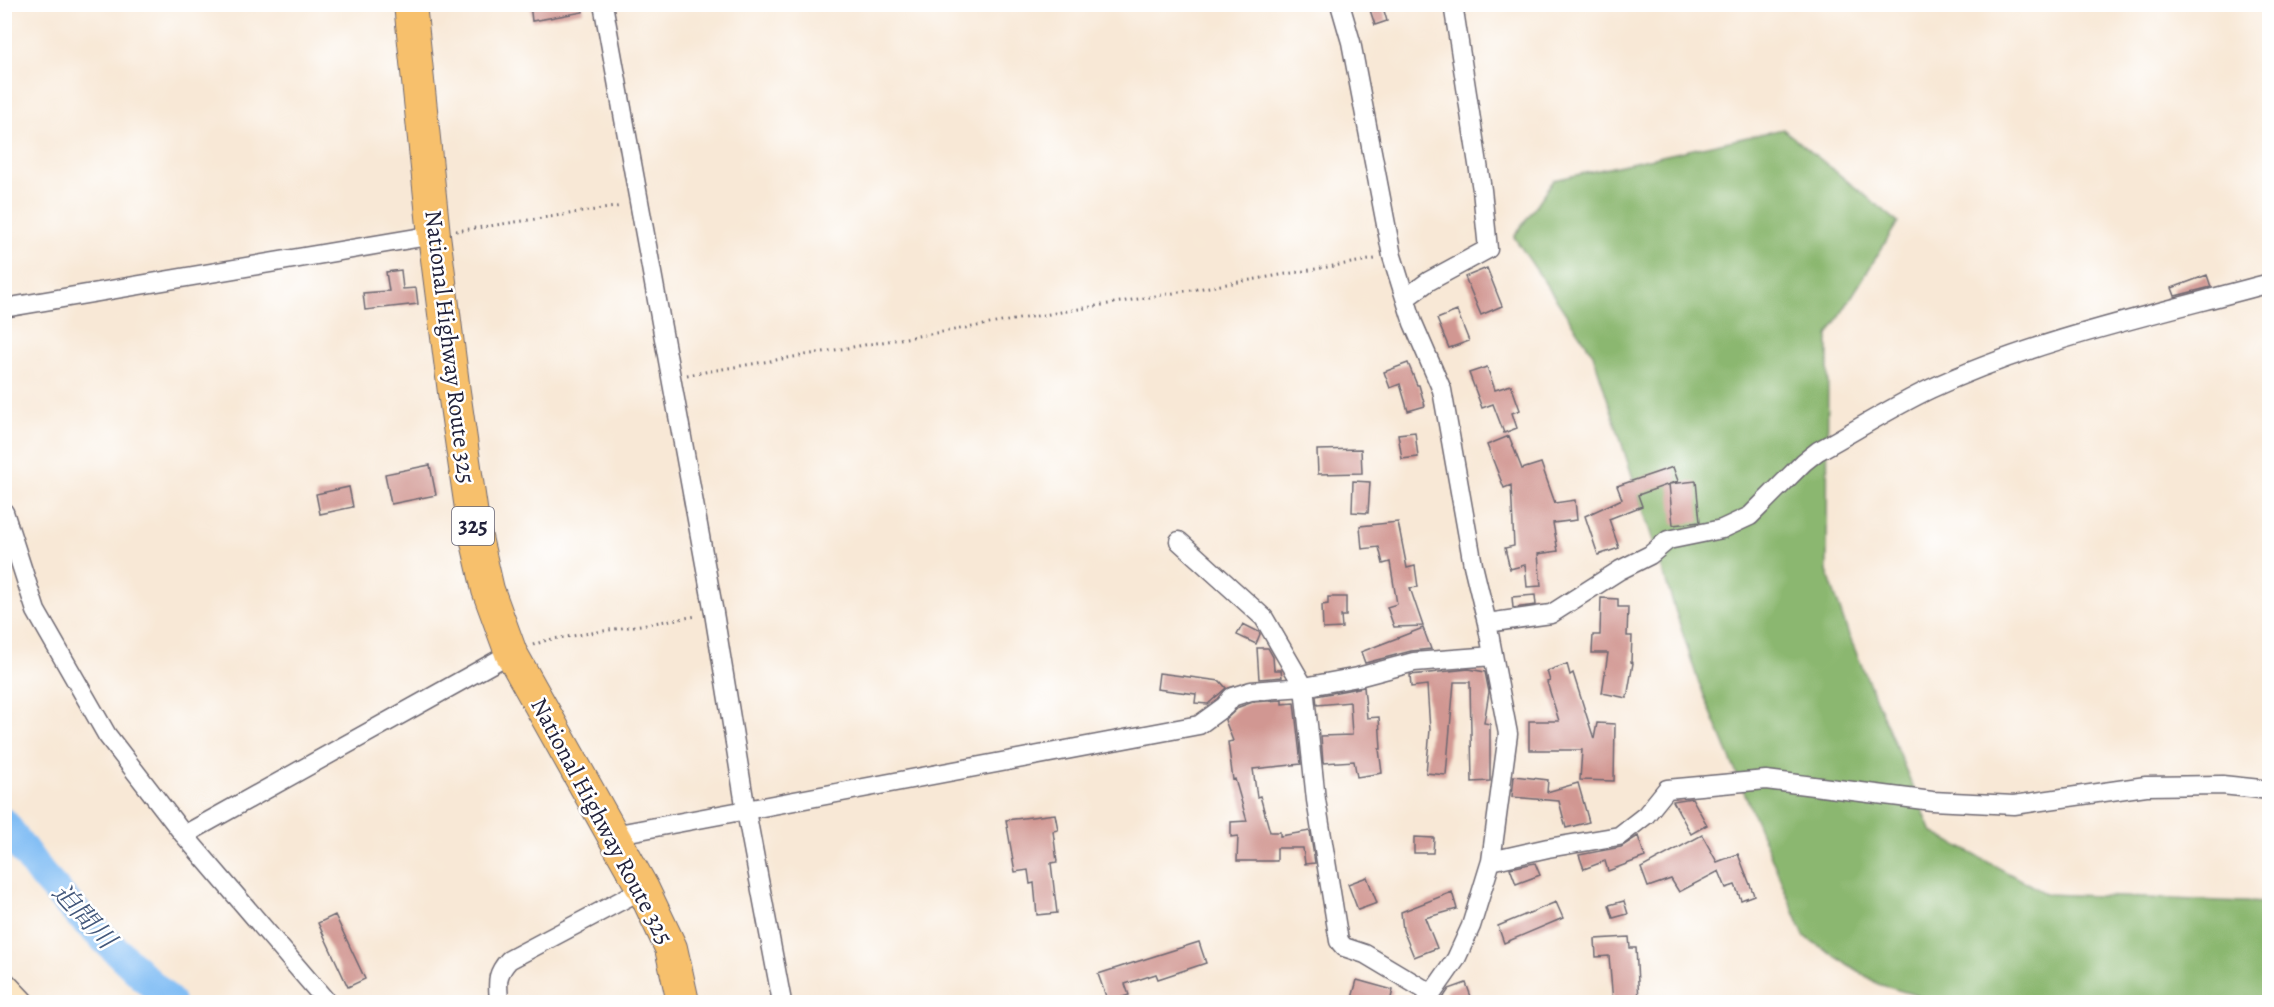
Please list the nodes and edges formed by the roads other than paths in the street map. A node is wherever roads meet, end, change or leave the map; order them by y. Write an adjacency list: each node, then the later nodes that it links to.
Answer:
1 (410, 4): 5 (highway, National Highway Route 325 / 325)
2 (603, 4): 16 (street)
3 (1340, 4): 7 (street)
4 (1453, 4): 7 (street)
5 (434, 235): 8 (street); 12 (highway, National Highway Route 325 / 325)
6 (2270, 283): 11 (street)
7 (1406, 298): 11 (street)
8 (4, 308)
9 (4, 512): 17 (street)
10 (1179, 541): 14 (street)
11 (1487, 623): 13 (street)
12 (511, 654): 17 (street); 18 (highway, National Highway Route 325 / 325)
13 (1493, 656): 14 (street); 19 (street)
14 (1304, 687): 16 (street); 22 (street)
15 (2270, 790): 19 (street)
16 (746, 811): 18 (street); 27 (street)
17 (184, 835): 24 (street)
18 (613, 835): 20 (highway, National Highway Route 325 / 325)
19 (1491, 861): 22 (street)
20 (643, 889): 25 (street); 26 (highway, National Highway Route 325 / 325)
21 (4, 984): 23 (street)
22 (1429, 998)
23 (21, 1002)
24 (327, 1002)
25 (500, 1002)
26 (683, 1002)
27 (782, 1002)

